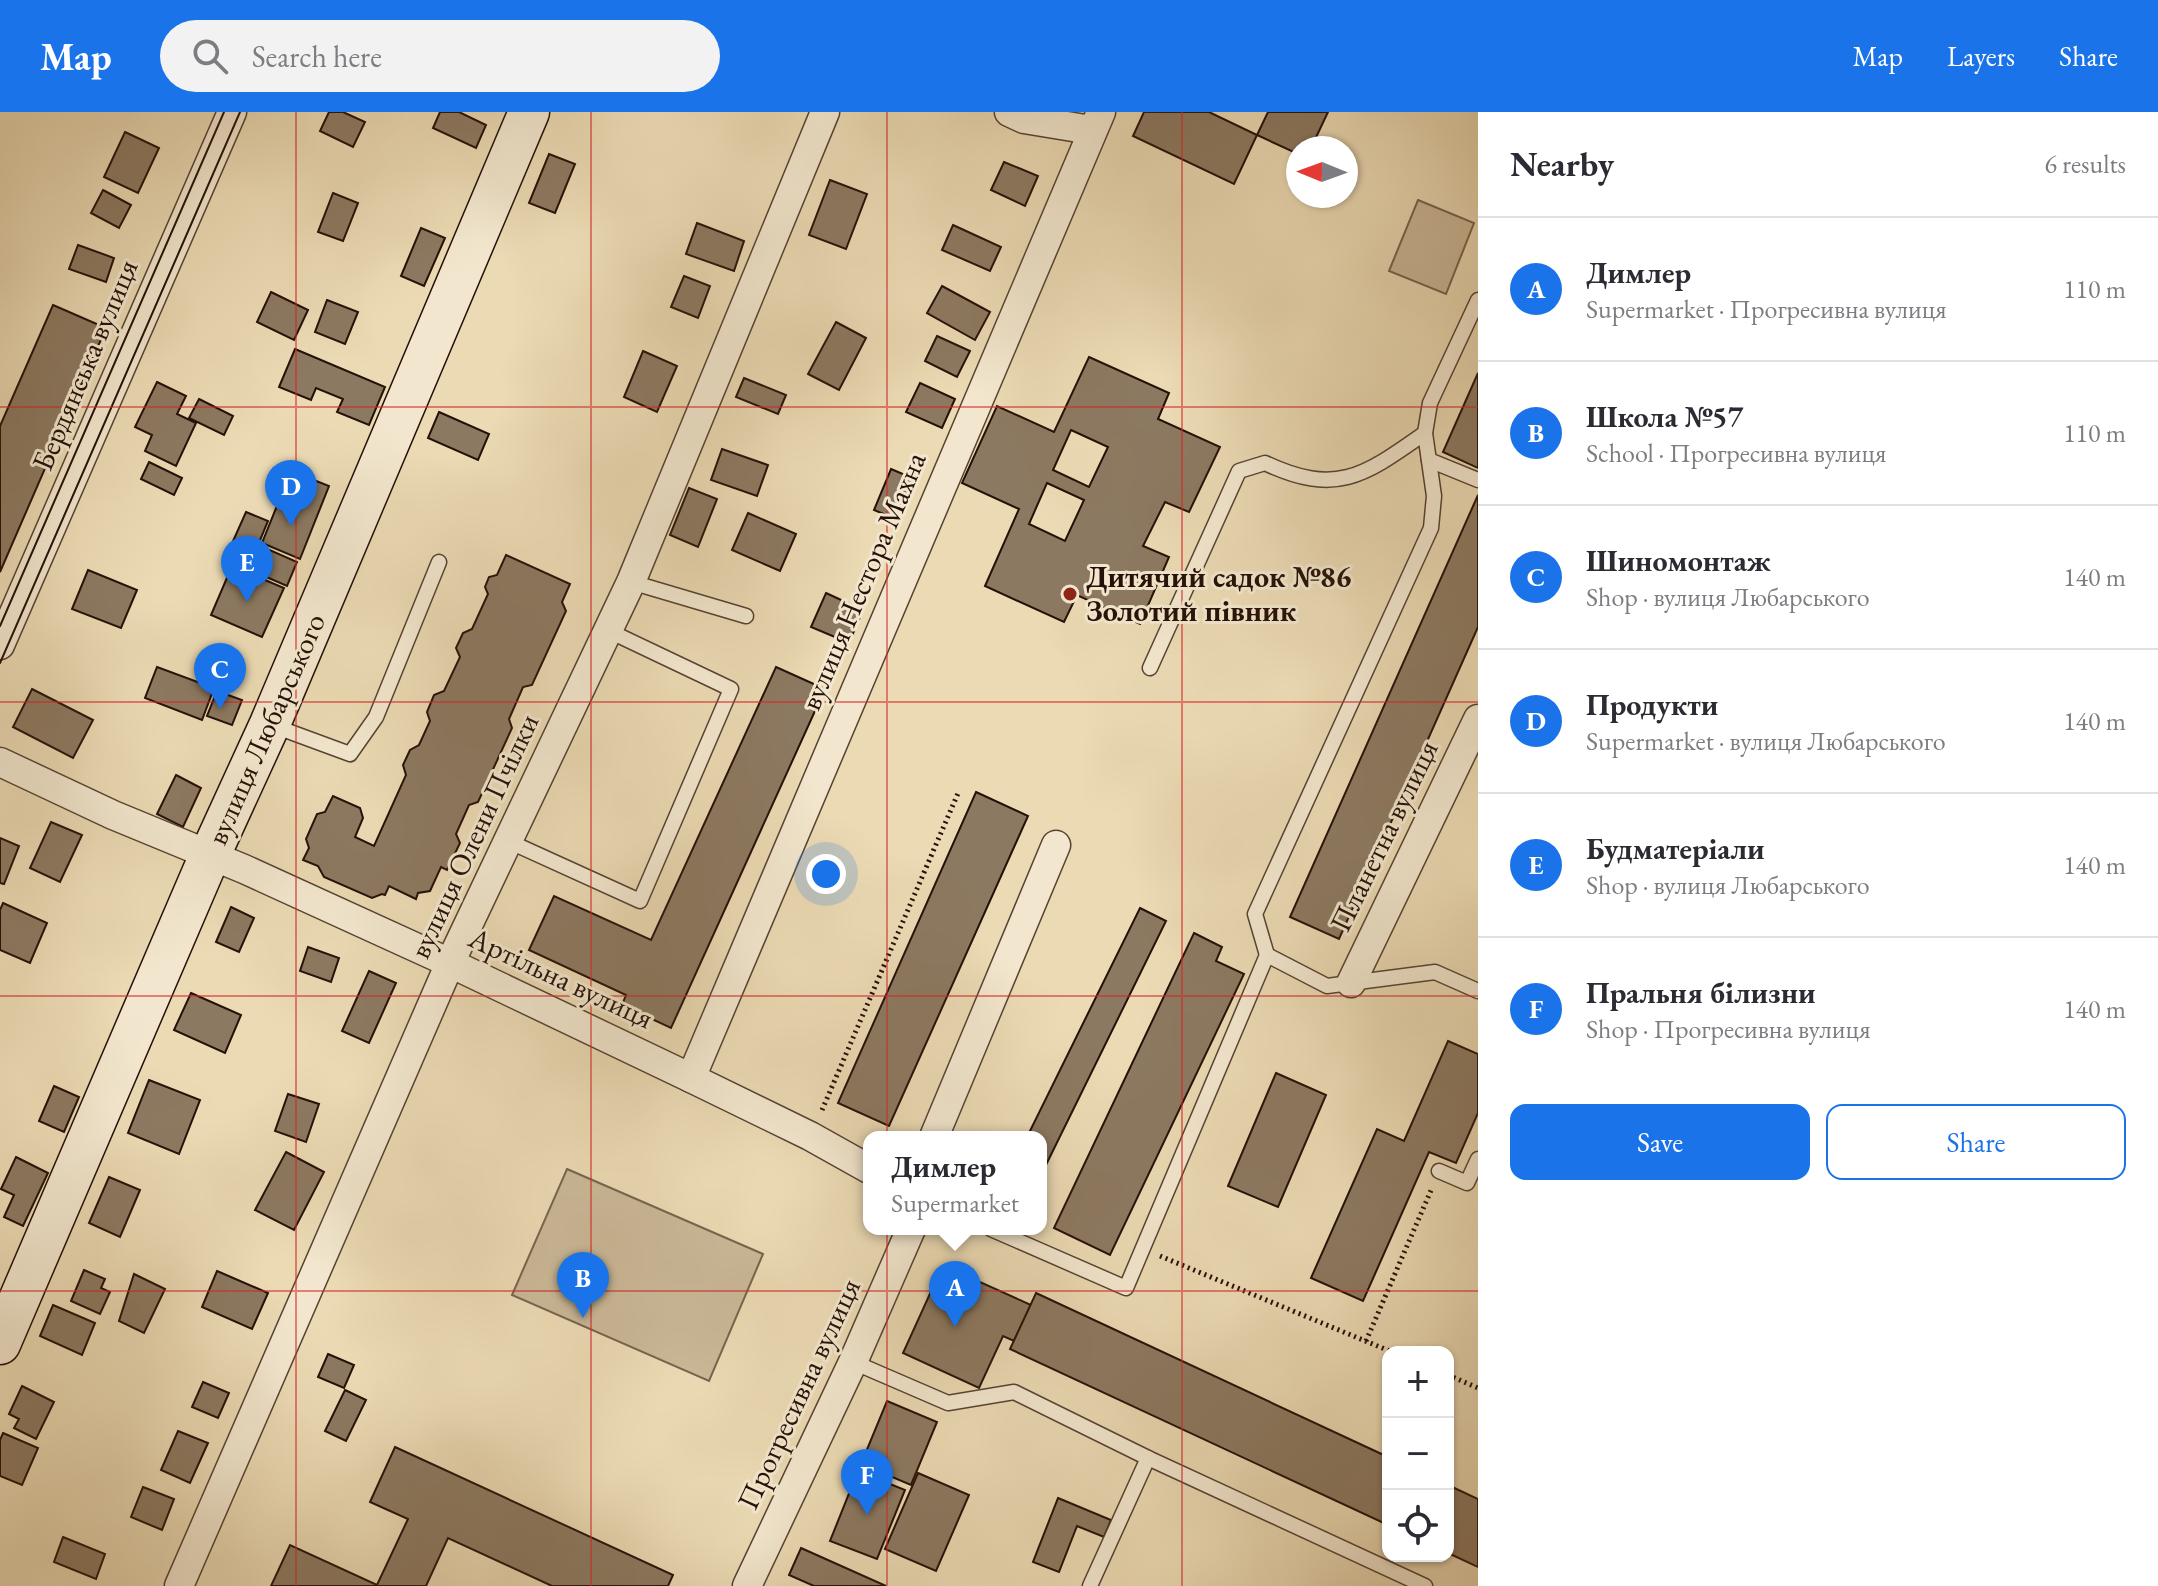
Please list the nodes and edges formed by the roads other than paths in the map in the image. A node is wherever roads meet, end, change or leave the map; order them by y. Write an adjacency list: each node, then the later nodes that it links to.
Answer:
1 (232, 112): 14 (street, Бердянська вулиця)
2 (529, 112): 17 (main road, вулиця Любарського)
3 (825, 112): 11 (street, вулиця Олени Пчілки)
4 (1009, 112): 5 (street)
5 (1096, 121): 26 (street, вулиця Нестора Махна)
6 (1478, 300): 7 (lane)
7 (1425, 433): 8 (lane); 15 (lane)
8 (1429, 460): 9 (lane); 22 (lane)
9 (1478, 480)
10 (439, 562): 17 (lane)
11 (631, 582): 12 (lane); 13 (street, вулиця Олени Пчілки)
12 (746, 616)
13 (609, 631): 19 (street, вулиця Олени Пчілки); 19 (lane)
14 (0, 645)
15 (1150, 668)
16 (1478, 719): 24 (street, Планетна вулиця)
17 (270, 724): 21 (main road, вулиця Любарського)
18 (0, 762): 21 (street, Артільна вулиця)
19 (508, 841): 23 (street, вулиця Олени Пчілки)
20 (1056, 845): 27 (street)
21 (210, 855): 23 (street, Артільна вулиця); 33 (main road, вулиця Любарського)
22 (1267, 955): 24 (lane); 32 (lane)
23 (450, 963): 26 (street, Артільна вулиця); 36 (street, вулиця Олени Пчілки)
24 (1351, 983): 25 (lane)
25 (1478, 991)
26 (691, 1078): 29 (street, Артільна вулиця)
27 (937, 1131)
28 (1478, 1159): 30 (lane)
29 (863, 1166)
30 (1439, 1171)
31 (908, 1235): 34 (street, Прогресивна вулиця)
32 (1005, 1235)
33 (0, 1344)
34 (853, 1362): 35 (lane); 37 (street, Прогресивна вулиця)
35 (1148, 1458): 38 (lane); 39 (lane)
36 (179, 1586)
37 (747, 1586)
38 (1090, 1586)
39 (1425, 1586)

